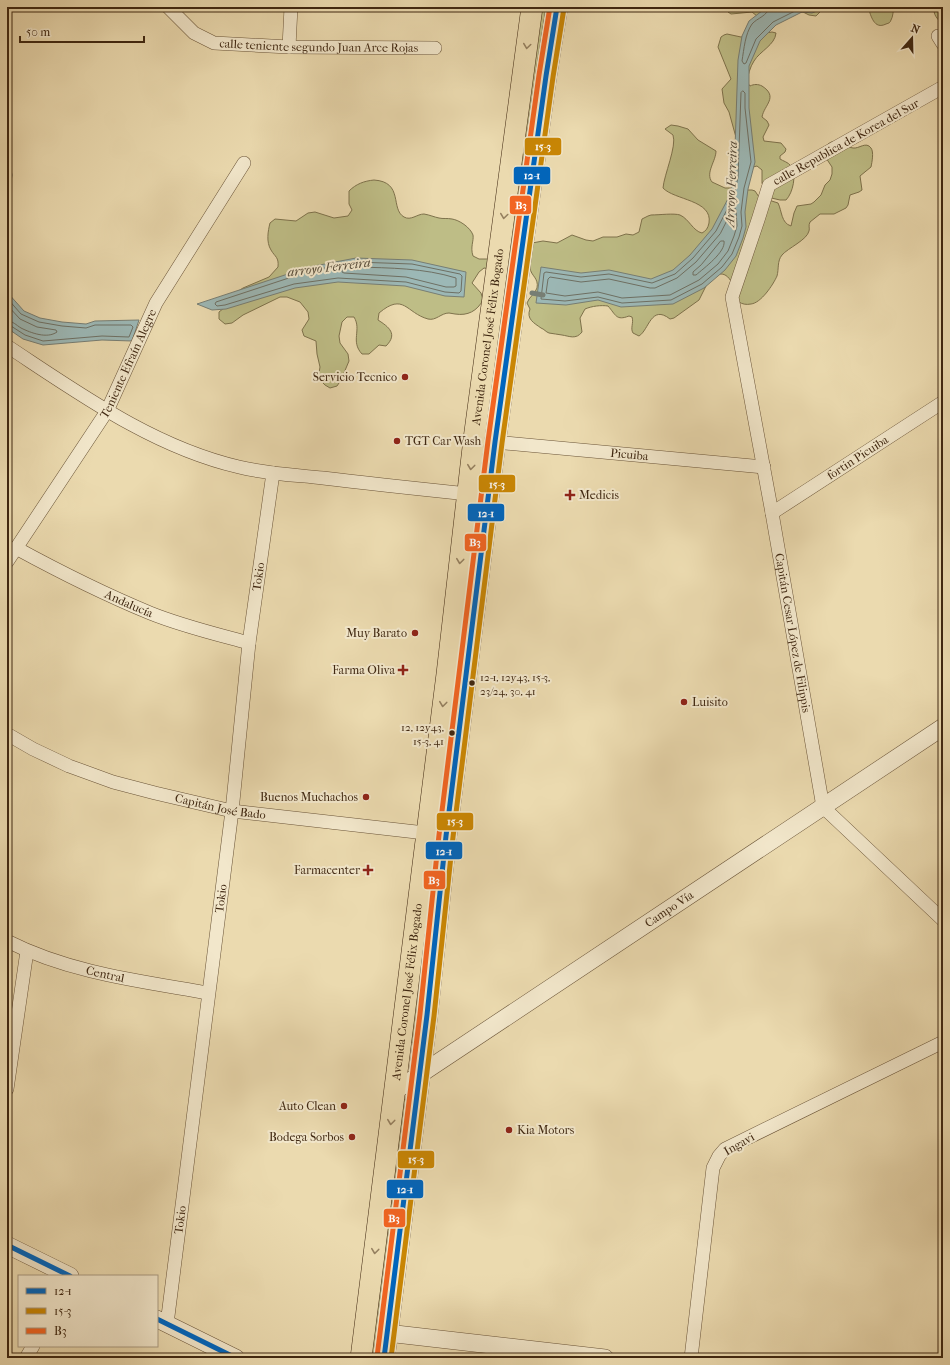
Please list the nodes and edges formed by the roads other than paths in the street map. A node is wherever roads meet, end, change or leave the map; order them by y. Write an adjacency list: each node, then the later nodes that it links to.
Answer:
1 (168, 7): 5 (street, calle teniente segundo Juan Arce Rojas)
2 (291, 7): 5 (street)
3 (532, 7): 16 (main road, Avenida Coronel José Félix Bogado, one-way to 16)
4 (557, 7): 13 (main road, Avenida Coronel José Félix Bogado)
5 (289, 47): 6 (street, calle teniente segundo Juan Arce Rojas)
6 (435, 48)
7 (943, 87): 9 (street, calle Republica de Korea del Sur)
8 (244, 162): 12 (street, Teniente Efraín Alegre)
9 (732, 297): 14 (street, Capitán Cesar López de Filippis)
10 (7, 346): 12 (street)
11 (943, 402): 17 (street, fortin Picuiba)
12 (107, 411): 15 (street); 18 (street, Teniente Efraín Alegre)
13 (495, 442): 14 (street, Picuiba); 21 (main road, Avenida Coronel José Félix Bogado)
14 (764, 467): 17 (street, Capitán Cesar López de Filippis)
15 (273, 473): 16 (street); 20 (street, Tokio)
16 (468, 494): 21 (main road, Avenida Coronel José Félix Bogado, one-way to 21)
17 (772, 513): 24 (street, Capitán Cesar López de Filippis)
18 (16, 548): 19 (street, Teniente Efraín Alegre); 20 (street, Andalucía)
19 (7, 562)
20 (249, 643): 25 (street, Tokio)
21 (456, 675): 26 (main road, Avenida Coronel José Félix Bogado)
22 (943, 727): 24 (street, Campo Vía)
23 (7, 734): 25 (street, Capitán José Bado)
24 (823, 807): 27 (street); 32 (street, Campo Vía)
25 (232, 811): 26 (street, Capitán José Bado); 30 (street, Tokio)
26 (436, 835): 32 (main road, Avenida Coronel José Félix Bogado); 34 (main road, Avenida Coronel José Félix Bogado)
27 (943, 920)
28 (7, 941): 29 (street, Central)
29 (27, 951): 30 (street, Central); 33 (street)
30 (208, 993): 37 (street, Tokio)
31 (943, 1042): 45 (street, Ingavi)
32 (419, 1075): 34 (street, Campo Vía); 38 (main road, Avenida Coronel José Félix Bogado)
33 (7, 1089)
34 (395, 1091): 40 (main road, Avenida Coronel José Félix Bogado, one-way to 40)
35 (7, 1245): 36 (street)
36 (68, 1275)
37 (162, 1322): 42 (street)
38 (387, 1333): 43 (main road, Avenida Coronel José Félix Bogado); 44 (street)
39 (32, 1347): 41 (street)
40 (358, 1353)
41 (26, 1358)
42 (236, 1358)
43 (384, 1358)
44 (605, 1358)
45 (691, 1358)

